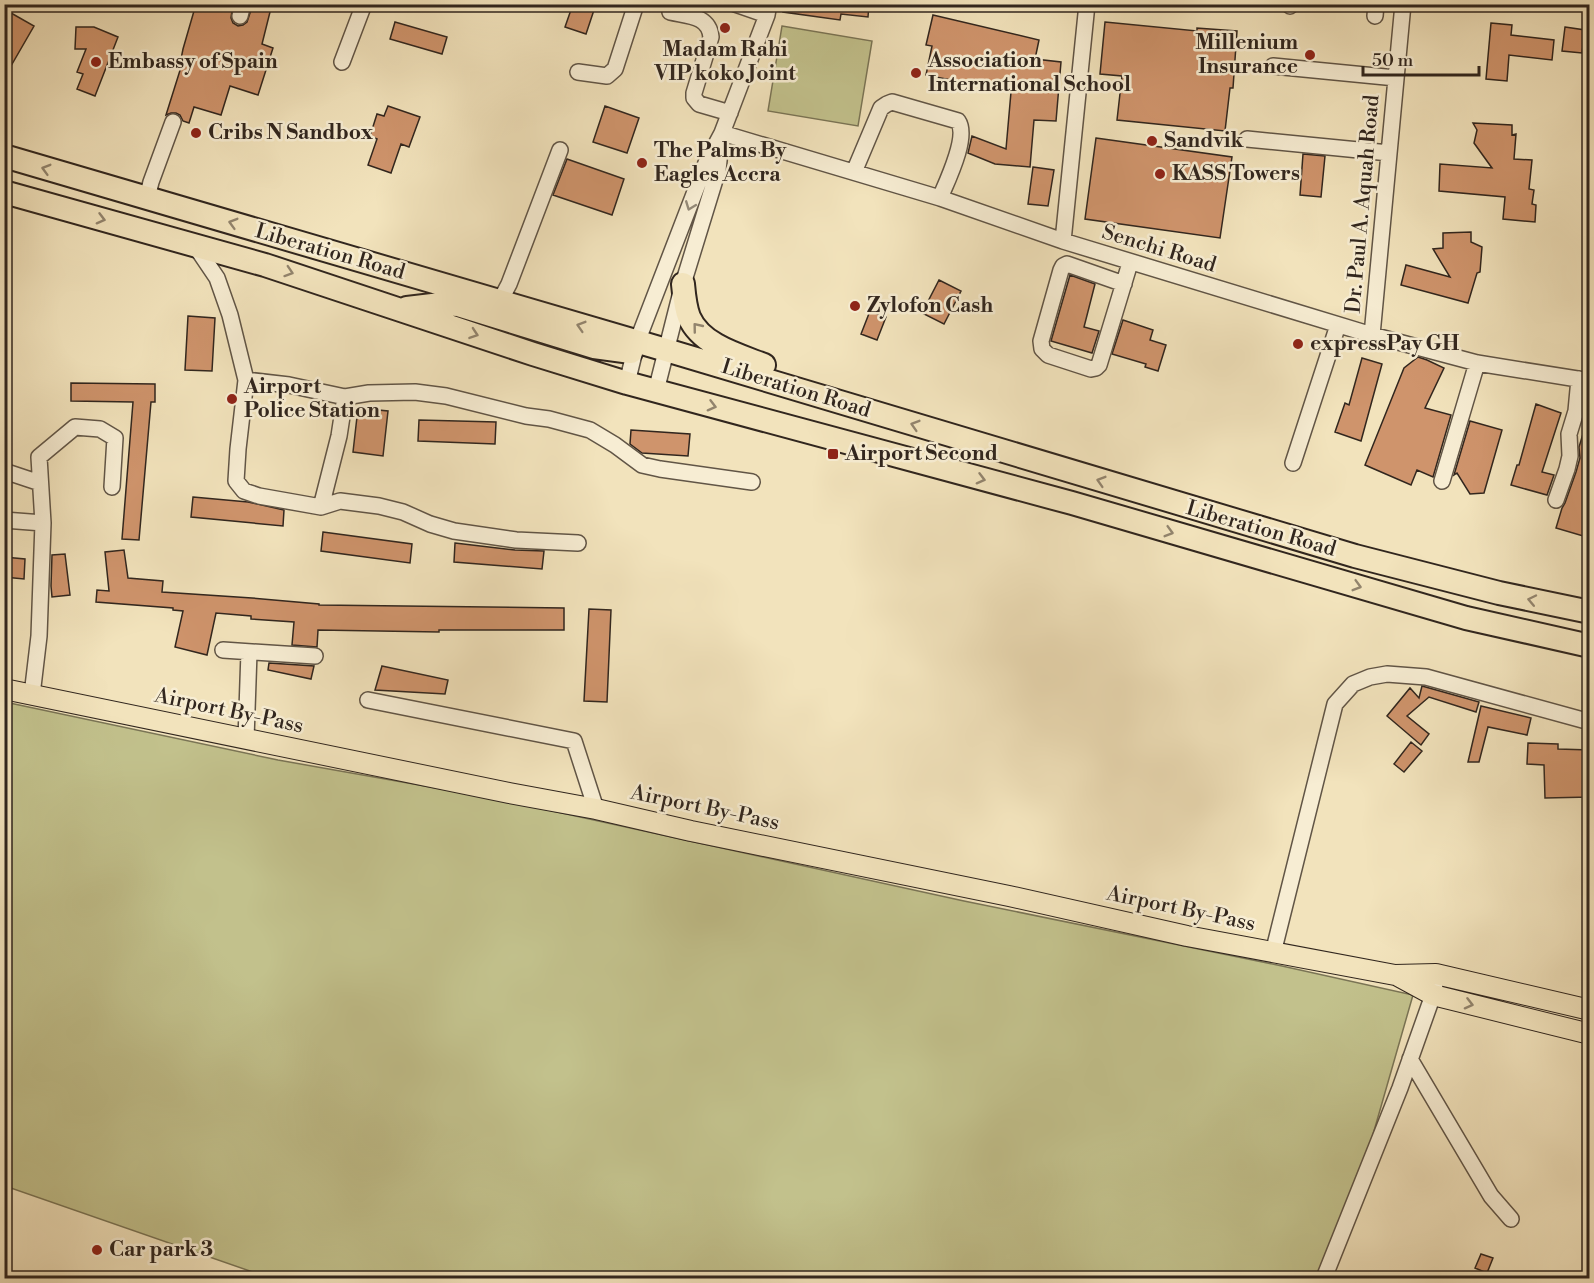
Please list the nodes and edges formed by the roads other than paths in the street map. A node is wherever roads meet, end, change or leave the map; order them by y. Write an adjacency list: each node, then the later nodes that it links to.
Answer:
1 (364, 4): 8 (street)
2 (636, 4): 10 (street)
3 (735, 4): 6 (street)
4 (1086, 4): 23 (street)
5 (1402, 4): 11 (street, Dr. Paul A. Aquah Road)
6 (768, 10): 12 (street)
7 (669, 12): 12 (street)
8 (342, 62)
9 (1273, 66): 11 (street)
10 (578, 72)
11 (1396, 78): 17 (street, Dr. Paul A. Aquah Road)
12 (730, 113): 14 (street)
13 (173, 122): 21 (street)
14 (722, 134): 19 (street, Senchi Road); 26 (street); 32 (street, one-way to 32)
15 (1247, 139): 17 (street)
16 (560, 150): 28 (street)
17 (1389, 153): 31 (street, Dr. Paul A. Aquah Road)
18 (4, 156): 21 (highway, Liberation Road, one-way to 18)
19 (854, 172): 22 (street, Senchi Road); 22 (street)
20 (4, 192): 24 (highway, Liberation Road, one-way to 24)
21 (147, 198): 28 (highway, Liberation Road, one-way to 21)
22 (940, 198): 23 (street, Senchi Road)
23 (1063, 241): 25 (street, Senchi Road)
24 (194, 244): 29 (highway, Liberation Road, one-way to 29); 35 (street)
25 (1130, 263): 27 (street); 30 (street, Senchi Road)
26 (682, 284): 33 (street); 38 (highway, one-way to 26)
27 (1124, 284): 27 (street)
28 (500, 302): 32 (highway, Liberation Road, one-way to 28)
29 (400, 309): 32 (highway); 37 (highway, Liberation Road, one-way to 37)
30 (1338, 325): 31 (street, Senchi Road); 41 (street)
31 (1372, 335): 34 (street, Senchi Road)
32 (636, 347): 33 (highway, Liberation Road); 37 (street)
33 (666, 350): 38 (highway, Liberation Road); 39 (street)
34 (1477, 363): 36 (street, Senchi Road); 43 (street)
35 (246, 380): 40 (street); 48 (street)
36 (1584, 380): 47 (street)
37 (627, 383): 39 (highway, Liberation Road)
38 (799, 389): 52 (highway, Liberation Road, one-way to 38)
39 (656, 391): 53 (highway, Liberation Road, one-way to 53)
40 (345, 396): 44 (street); 48 (street)
41 (1293, 463)
42 (4, 471): 45 (street)
43 (1442, 481)
44 (752, 482)
45 (40, 483): 46 (street); 50 (street)
46 (112, 487)
47 (1556, 500)
48 (321, 507): 51 (street)
49 (4, 520): 50 (street)
50 (43, 523): 58 (street)
51 (578, 543)
52 (1590, 612)
53 (1590, 646)
54 (223, 650): 55 (street)
55 (249, 652): 56 (street); 61 (street)
56 (315, 656)
57 (4, 689): 58 (main road, Airport By-Pass)
58 (32, 695): 61 (main road, Airport By-Pass)
59 (368, 700): 62 (street)
60 (1590, 722): 63 (street)
61 (246, 739): 62 (main road, Airport By-Pass)
62 (596, 809): 63 (main road, Airport By-Pass)
63 (1273, 953): 65 (main road, Airport By-Pass)
64 (1436, 974): 65 (main road, Airport By-Pass); 66 (street); 67 (main road, Airport By-Pass)
65 (1395, 975): 66 (main road, Airport By-Pass)
66 (1432, 995): 68 (main road, Airport By-Pass, one-way to 68); 69 (street)
67 (1590, 1010)
68 (1590, 1035)
69 (1410, 1059): 70 (street); 71 (street)
70 (1511, 1219)
71 (1328, 1278)

